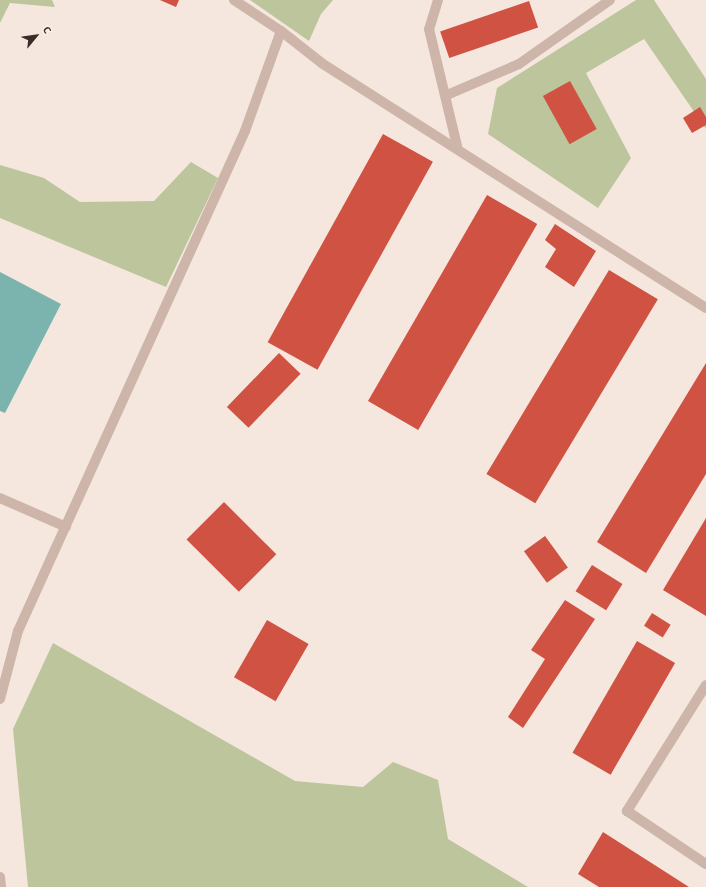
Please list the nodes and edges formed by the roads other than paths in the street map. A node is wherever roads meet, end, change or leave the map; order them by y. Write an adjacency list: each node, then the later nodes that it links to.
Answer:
1 (235, 0): 4 (street)
2 (610, 0): 5 (street)
3 (441, 1): 5 (street)
4 (281, 31): 6 (street); 9 (street)
5 (447, 95): 6 (street)
6 (458, 150): 7 (street)
7 (706, 308)
8 (0, 498): 9 (street)
9 (66, 527): 11 (street)
10 (706, 686): 12 (street)
11 (0, 699)
12 (706, 864)
13 (0, 877): 14 (street)
14 (1, 887)

